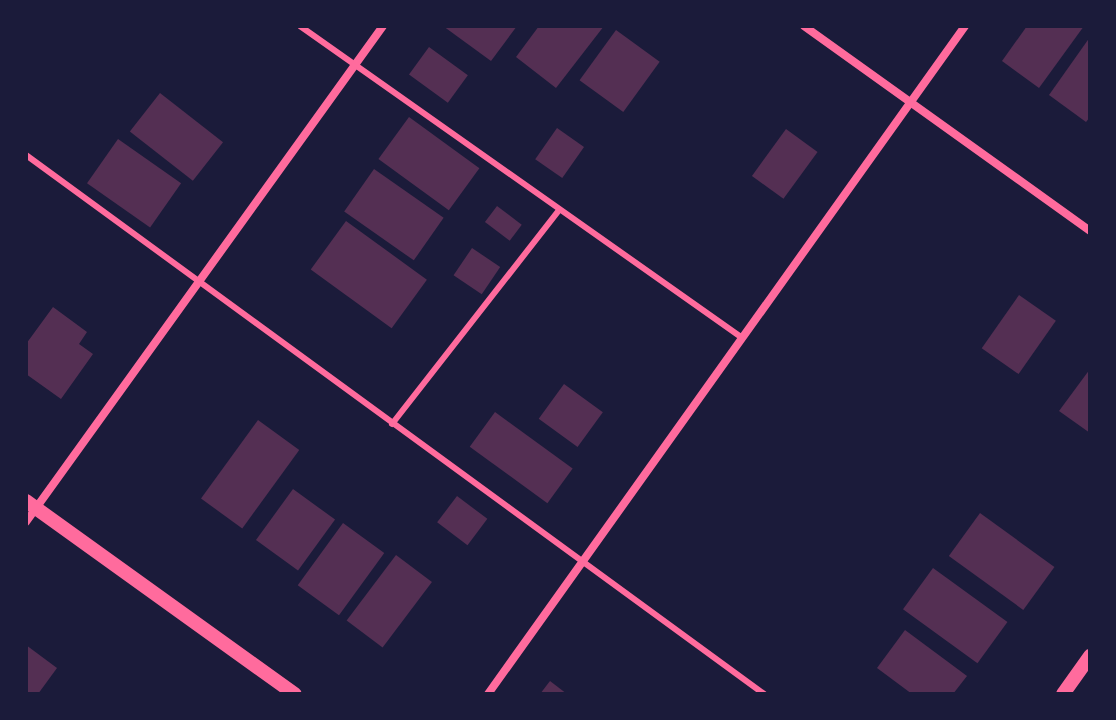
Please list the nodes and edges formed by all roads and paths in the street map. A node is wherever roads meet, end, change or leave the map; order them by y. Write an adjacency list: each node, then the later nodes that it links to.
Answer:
1 (300, 26): 5 (lane)
2 (383, 26): 5 (street)
3 (804, 26): 6 (street)
4 (965, 26): 6 (street)
5 (354, 66): 8 (lane); 10 (street)
6 (909, 102): 9 (street); 11 (street)
7 (26, 155): 10 (lane)
8 (559, 210): 11 (lane); 12 (lane)
9 (1090, 231)
10 (201, 281): 12 (lane); 13 (street)
11 (741, 337): 15 (street)
12 (392, 424): 15 (lane)
13 (31, 505): 14 (street); 17 (street)
14 (26, 522)
15 (579, 563): 18 (street); 19 (lane)
16 (1090, 656): 20 (street)
17 (295, 694)
18 (488, 694)
19 (764, 694)
20 (1063, 694)

